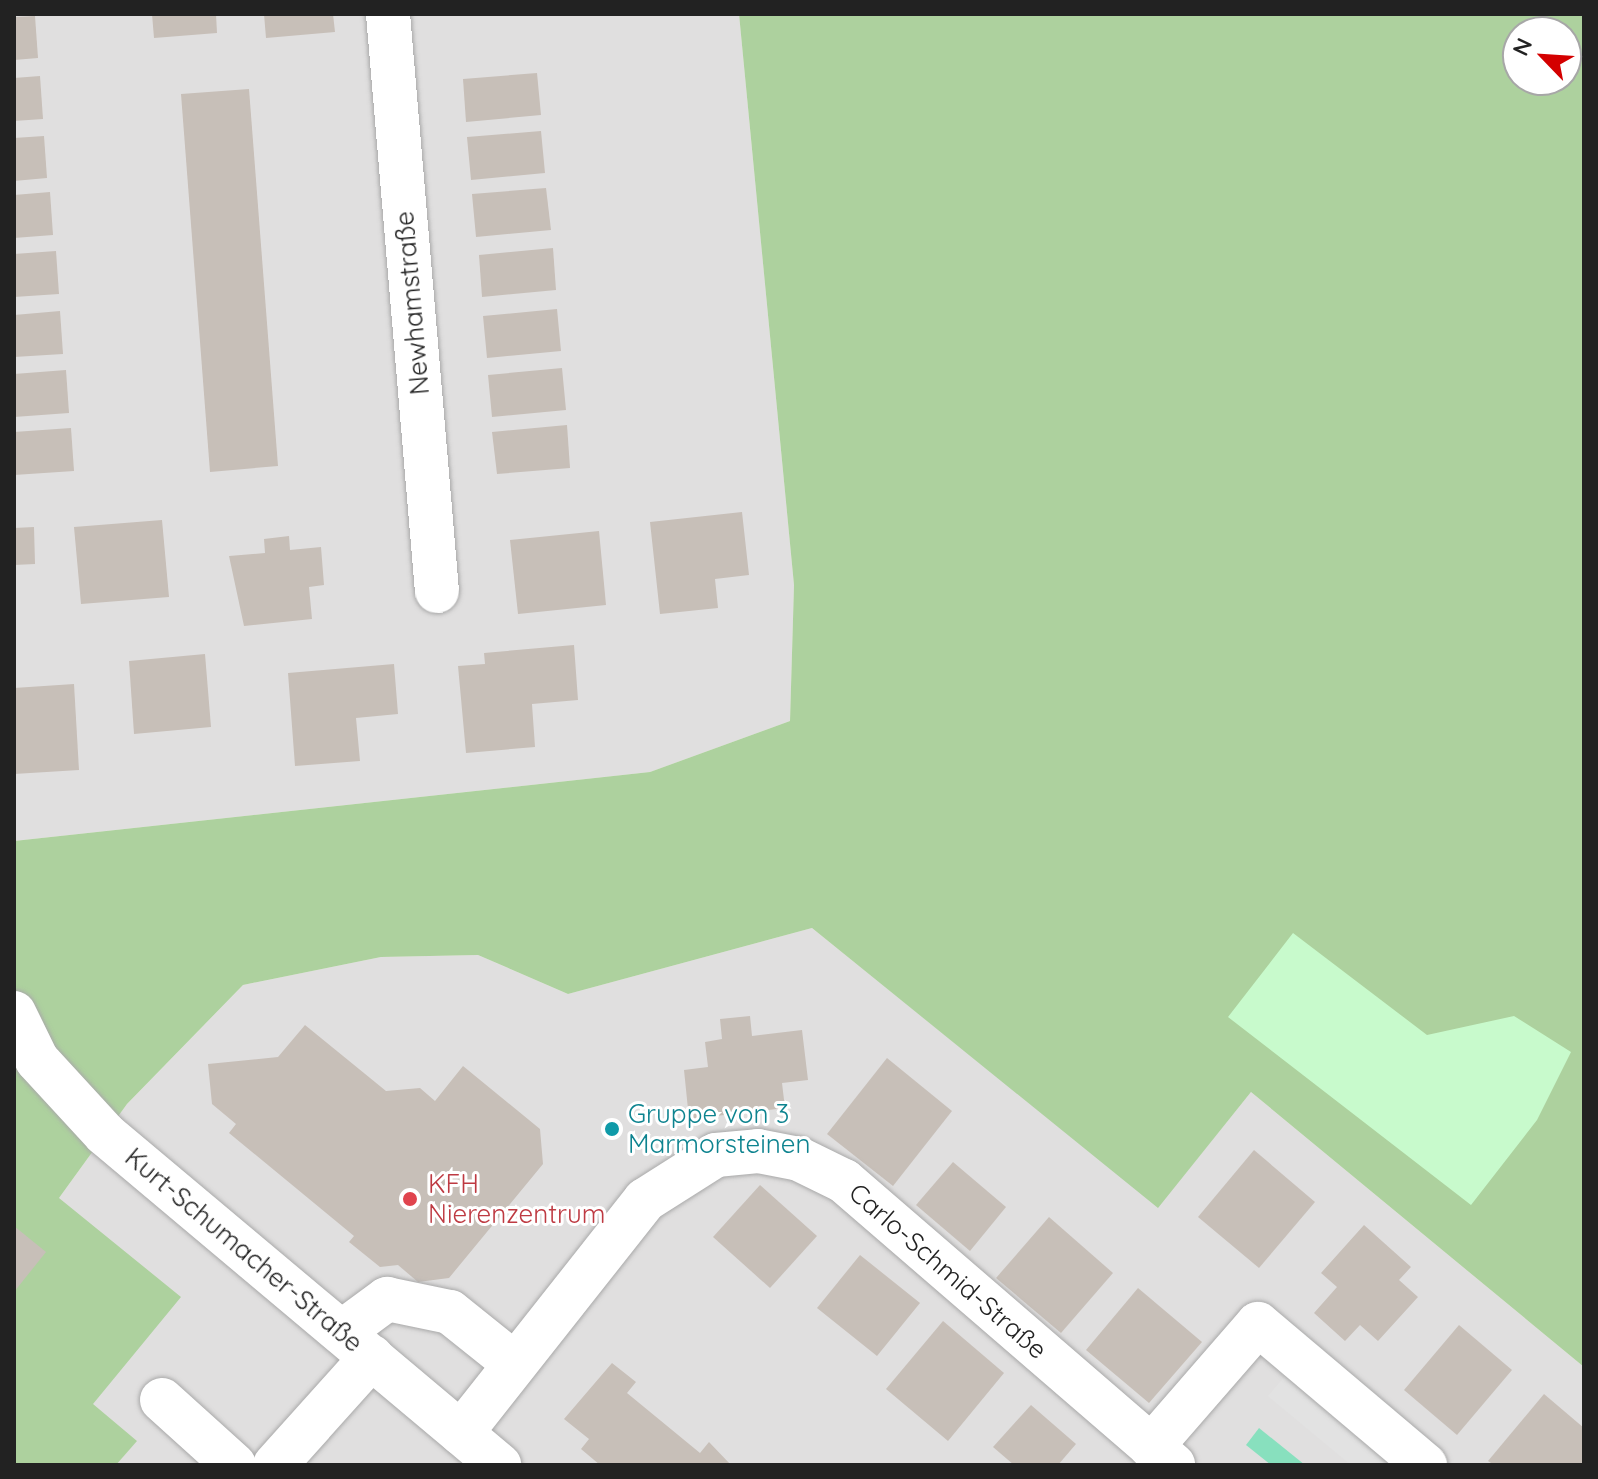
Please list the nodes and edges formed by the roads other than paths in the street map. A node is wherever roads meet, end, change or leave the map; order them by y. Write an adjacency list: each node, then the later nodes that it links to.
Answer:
1 (388, 14): 2 (street, Newhamstraße)
2 (437, 591)
3 (14, 1013): 4 (street, Kurt-Schumacher-Straße)
4 (357, 1344): 5 (street); 7 (street, Kurt-Schumacher-Straße); 10 (street)
5 (515, 1364): 7 (street, Carlo-Schmid-Straße); 8 (street, Carlo-Schmid-Straße)
6 (162, 1400): 9 (street)
7 (461, 1433): 11 (street, Kurt-Schumacher-Straße)
8 (1162, 1456): 12 (street, Carlo-Schmid-Straße)
9 (234, 1465)
10 (275, 1465)
11 (499, 1465)
12 (1425, 1465)

